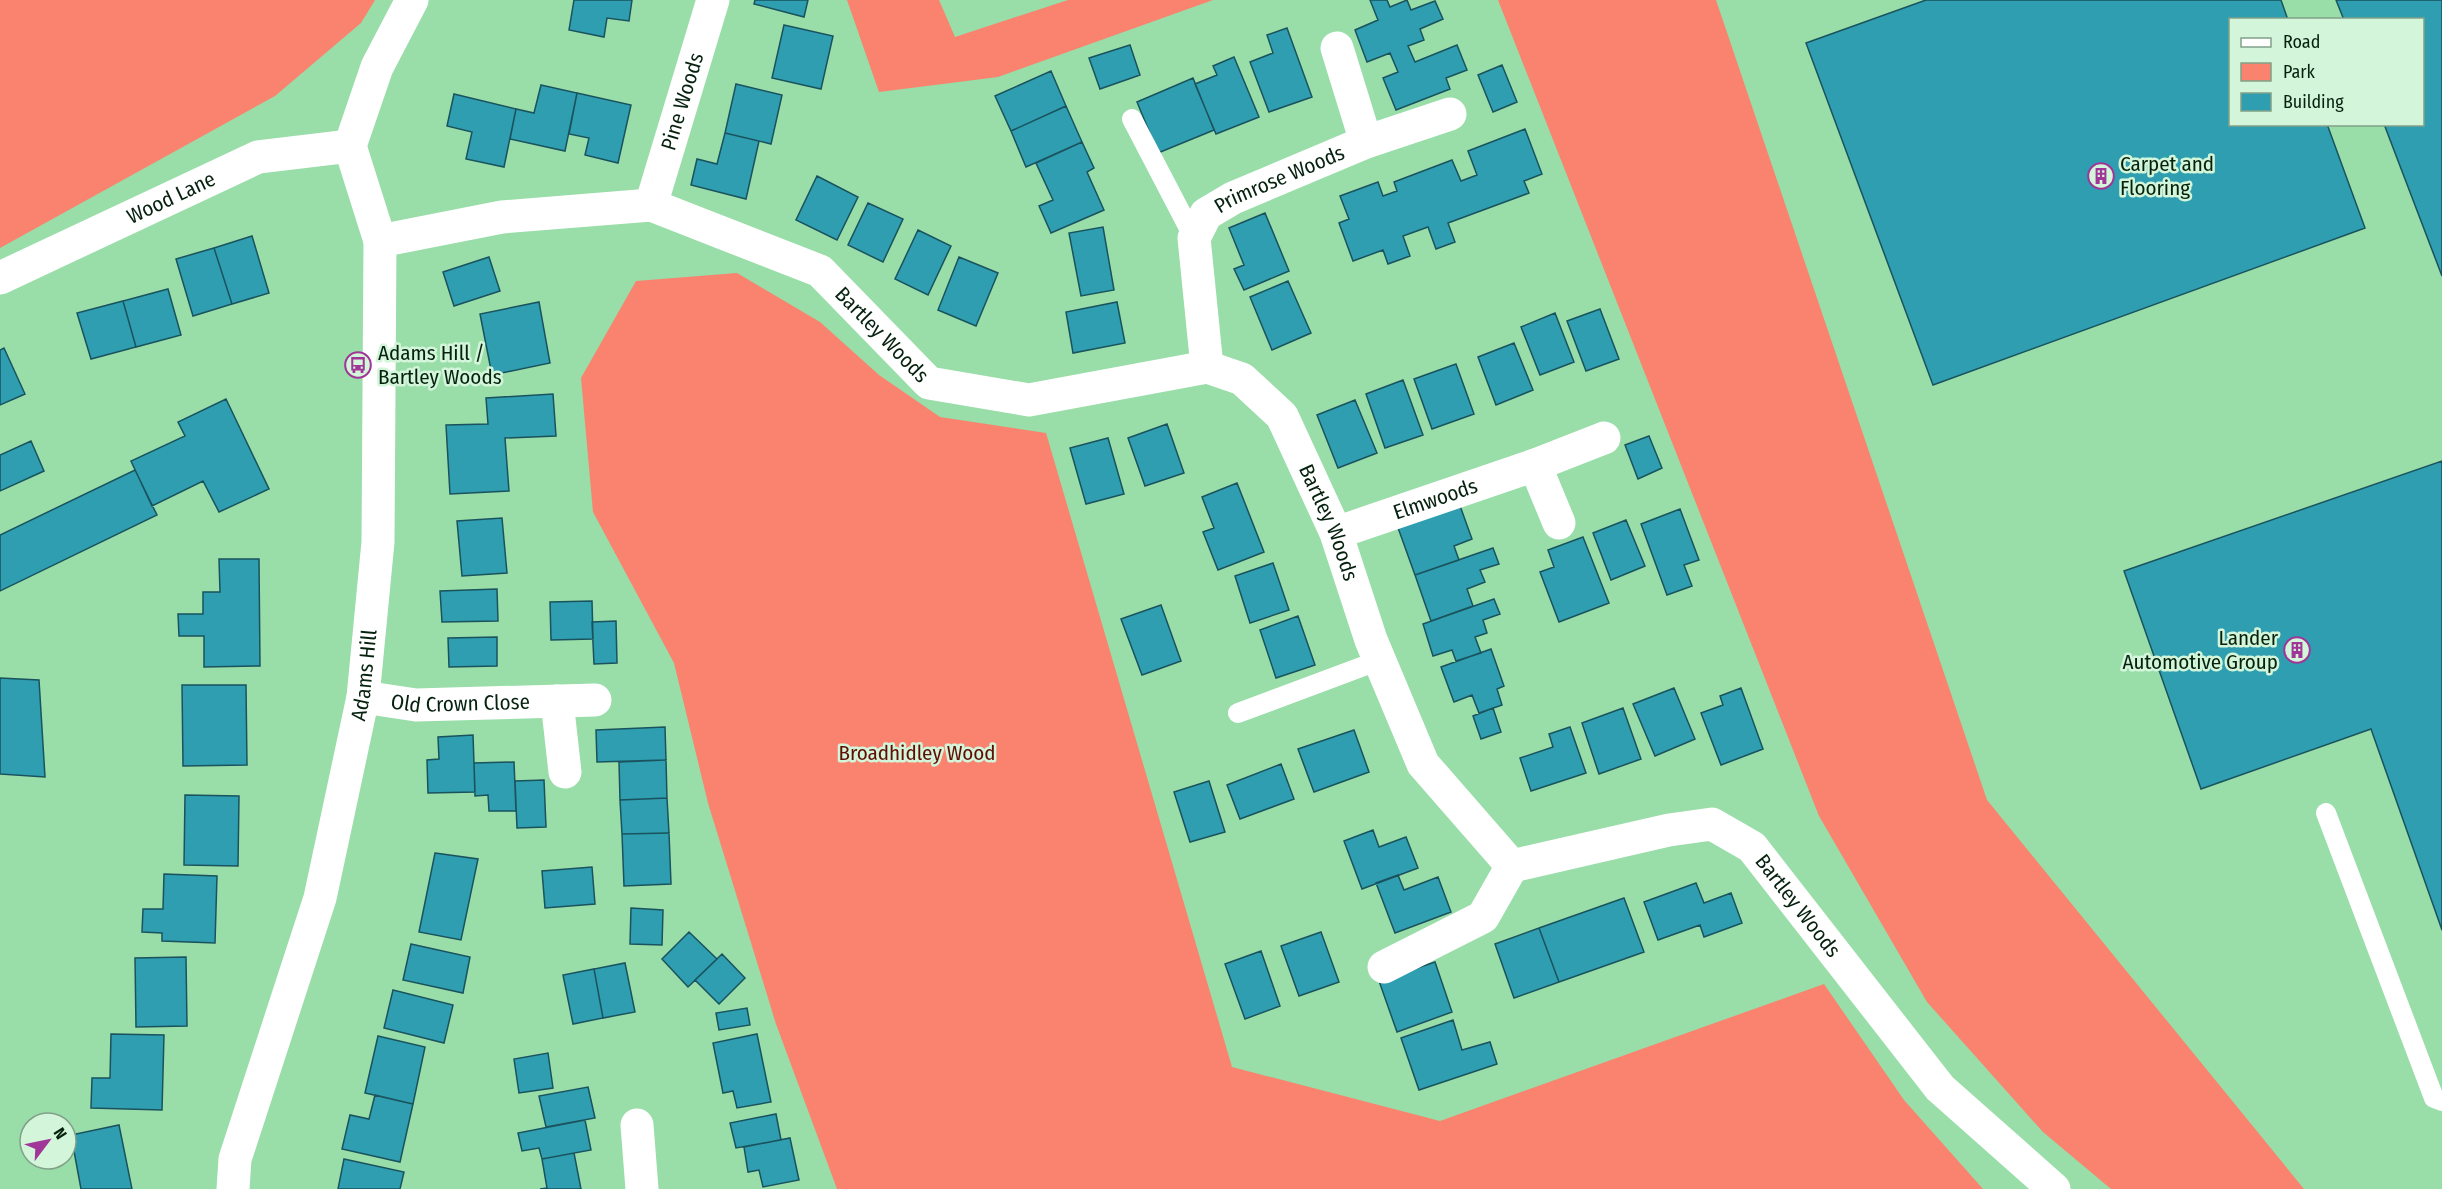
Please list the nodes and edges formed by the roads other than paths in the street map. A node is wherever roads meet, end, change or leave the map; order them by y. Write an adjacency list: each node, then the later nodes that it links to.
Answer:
1 (412, 0): 7 (street)
2 (713, 0): 8 (street, Pine Woods)
3 (1337, 48): 6 (street, Primrose Woods)
4 (1450, 114): 6 (street, Primrose Woods)
5 (1132, 119): 9 (lane)
6 (1366, 142): 9 (street, Primrose Woods)
7 (350, 146): 10 (street, Adams Hill); 11 (street, Wood Lane)
8 (651, 205): 10 (street, Bartley Woods); 12 (street, Bartley Woods)
9 (1194, 238): 12 (street)
10 (380, 241): 18 (street, Adams Hill)
11 (0, 278)
12 (1207, 367): 16 (street, Bartley Woods)
13 (1604, 438): 14 (street, Elmwoods)
14 (1535, 465): 15 (street); 16 (street, Elmwoods)
15 (1559, 524)
16 (1336, 533): 17 (street, Bartley Woods)
17 (1380, 660): 21 (lane); 24 (street, Bartley Woods)
18 (363, 697): 20 (street, Old Crown Close); 28 (street, Adams Hill)
19 (595, 700): 20 (street, Old Crown Close)
20 (557, 701): 22 (street, Old Crown Close)
21 (1238, 713)
22 (565, 772)
23 (2326, 813): 26 (lane)
24 (1512, 866): 25 (street); 30 (street, Bartley Woods)
25 (1384, 967)
26 (2442, 1101)
27 (637, 1125): 29 (street)
28 (233, 1189)
29 (642, 1189)
30 (2054, 1189)

